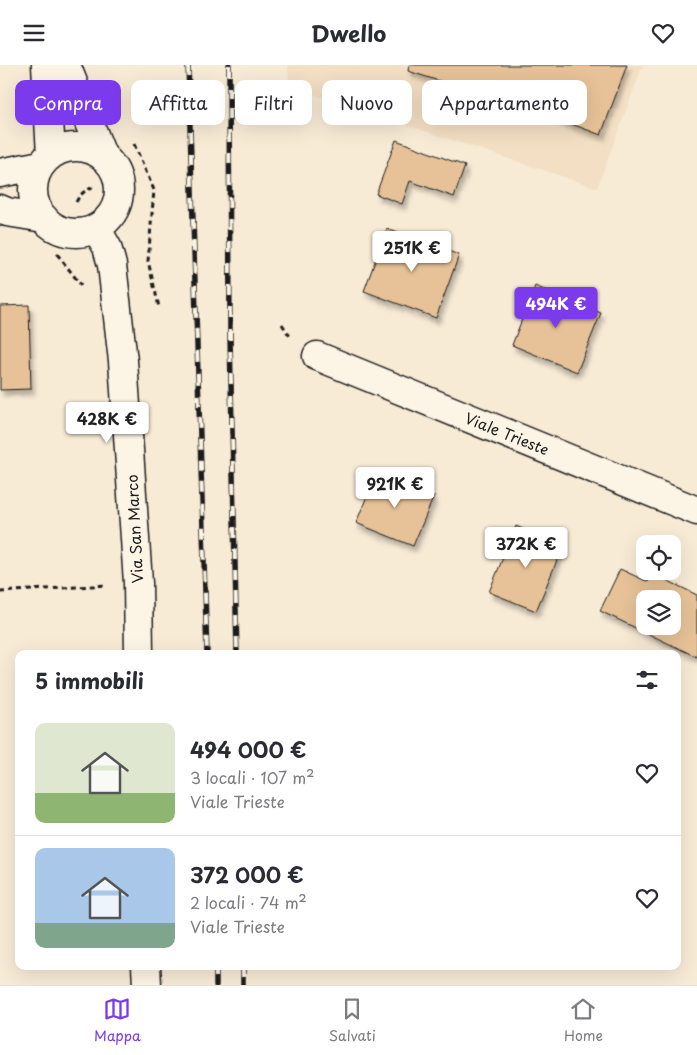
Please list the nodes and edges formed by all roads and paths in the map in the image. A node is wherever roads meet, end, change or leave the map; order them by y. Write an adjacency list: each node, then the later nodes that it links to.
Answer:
1 (46, 65): 4 (street)
2 (66, 65): 3 (street)
3 (102, 155): 4 (street); 11 (street)
4 (46, 160): 5 (street); 10 (street)
5 (0, 173)
6 (98, 187): 8 (path)
7 (154, 190): 12 (path)
8 (73, 208)
9 (0, 209): 10 (street)
10 (44, 218): 11 (street)
11 (96, 228): 15 (street, Via San Marco)
12 (159, 307)
13 (317, 356): 14 (street, Viale Trieste)
14 (697, 511)
15 (138, 583): 16 (path); 17 (street, Via San Marco)
16 (0, 592)
17 (139, 650)
18 (146, 970): 19 (street)
19 (147, 985)

